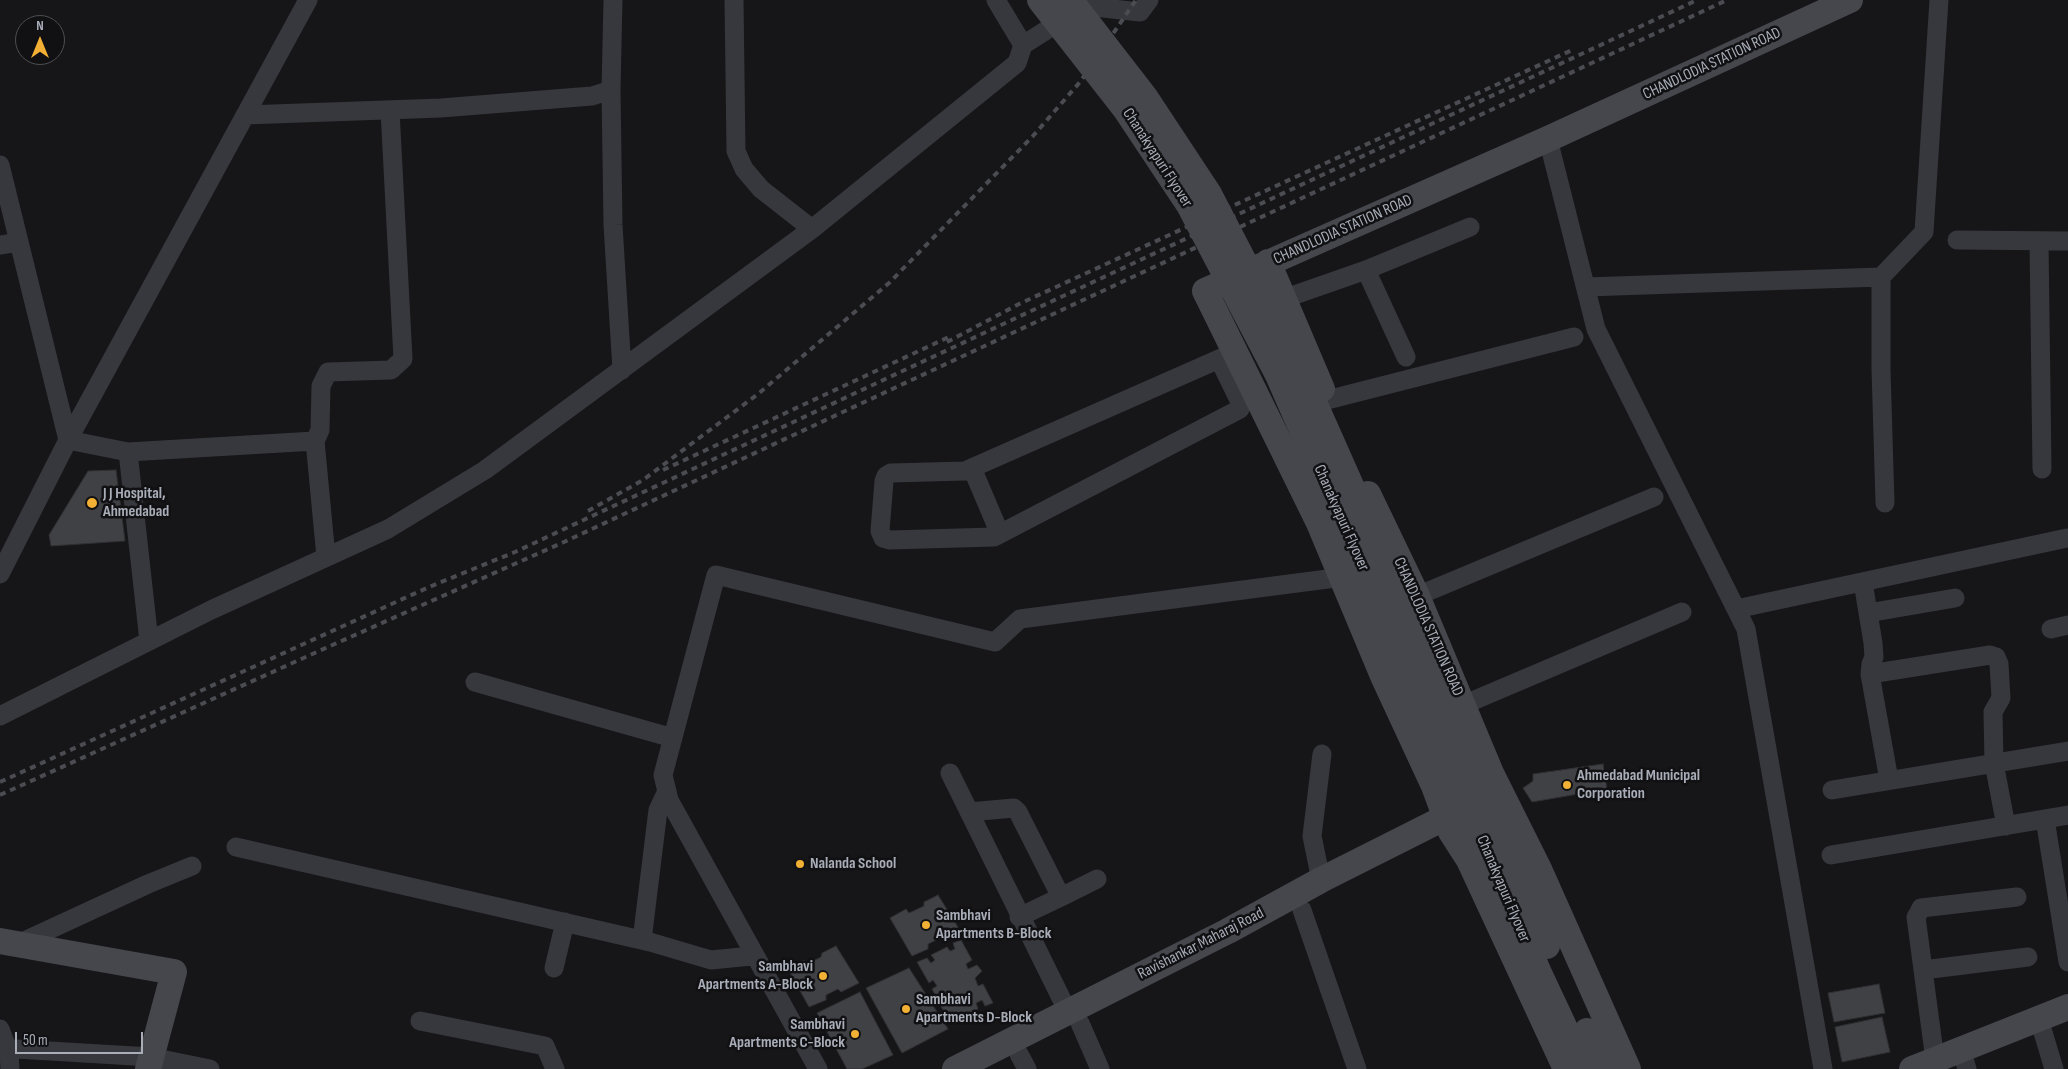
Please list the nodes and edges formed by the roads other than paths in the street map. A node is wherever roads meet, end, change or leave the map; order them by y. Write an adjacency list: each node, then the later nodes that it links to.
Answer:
1 (308, 0): 13 (street)
2 (613, 0): 11 (street)
3 (734, 0): 17 (street)
4 (996, 0): 10 (street)
5 (1040, 0): 106 (main road, Chanakyapuri Flyover, bridge)
6 (1149, 0): 9 (street)
7 (1850, 0): 14 (main road, CHANDLODIA STATION ROAD)
8 (1939, 0): 25 (street)
9 (1078, 2): 10 (street); 107 (main road, Chanakyapuri Flyover, bridge)
10 (1023, 45): 17 (street)
11 (610, 90): 12 (street); 31 (street)
12 (390, 110): 13 (street); 34 (street)
13 (245, 115): 33 (street)
14 (1548, 139): 23 (main road, CHANDLODIA STATION ROAD); 26 (street)
15 (0, 165): 21 (street)
16 (1470, 227): 24 (street)
17 (812, 229): 31 (street)
18 (1957, 240): 19 (street)
19 (2039, 241): 20 (street); 37 (street)
20 (2068, 241)
21 (19, 242): 22 (street); 33 (street)
22 (0, 245)
23 (1268, 262): 27 (main road, CHANDLODIA STATION ROAD); 29 (main road)
24 (1366, 270): 27 (street); 30 (street)
25 (1881, 277): 26 (street); 39 (street)
26 (1586, 287): 48 (street)
27 (1283, 299): 32 (main road, CHANDLODIA STATION ROAD)
28 (1574, 337): 32 (street)
29 (1227, 356): 36 (street); 40 (street); 44 (main road)
30 (1406, 357)
31 (622, 370): 42 (street)
32 (1327, 400): 46 (main road, CHANDLODIA STATION ROAD)
33 (68, 440): 35 (street); 43 (street)
34 (315, 441): 35 (street); 42 (street)
35 (128, 452): 51 (street)
36 (972, 468): 40 (street); 40 (street)
37 (2042, 469)
38 (1654, 497): 46 (street)
39 (1884, 503)
40 (1000, 534)
41 (2068, 539): 45 (street)
42 (326, 557): 51 (street)
43 (0, 574)
44 (1342, 577): 56 (street); 69 (main road)
45 (1863, 582): 48 (street); 50 (street)
46 (1417, 596): 54 (main road, CHANDLODIA STATION ROAD)
47 (1954, 598): 50 (street)
48 (1736, 609): 109 (street)
49 (1682, 612): 54 (street)
50 (1868, 613): 52 (street)
51 (149, 641): 55 (street)
52 (1870, 674): 59 (street); 62 (street)
53 (475, 682): 56 (street)
54 (1462, 705): 61 (main road, CHANDLODIA STATION ROAD)
55 (0, 716)
56 (673, 738): 64 (street)
57 (2068, 751): 59 (street)
58 (1322, 754): 75 (street)
59 (1994, 763): 62 (street); 70 (street)
60 (950, 773): 65 (street)
61 (1491, 773): 68 (main road, CHANDLODIA STATION ROAD); 69 (main road)
62 (1889, 780): 63 (street)
63 (1832, 790)
64 (667, 791): 81 (street); 84 (street)
65 (969, 812): 77 (street); 79 (street)
66 (2068, 815): 67 (street)
67 (2045, 819): 70 (street); 85 (street)
68 (1518, 824): 69 (main road); 108 (main road, CHANDLODIA STATION ROAD)
69 (1448, 825): 75 (main road, Ravishankar Maharaj Road); 78 (main road, Ravishankar Maharaj Road); 105 (main road)
70 (2006, 826): 72 (street)
71 (236, 847): 80 (street)
72 (1831, 856)
73 (192, 866): 82 (street)
74 (1098, 879): 77 (street)
75 (1321, 880): 89 (main road, Ravishankar Maharaj Road)
76 (2017, 896): 87 (street)
77 (1060, 897): 79 (street)
78 (1302, 910): 89 (main road, Ravishankar Maharaj Road); 104 (street)
79 (1019, 917): 89 (street)
80 (565, 922): 81 (street); 86 (street)
81 (642, 940): 84 (street)
82 (9, 943): 96 (main road)
83 (2028, 957): 87 (street)
84 (757, 958): 100 (street)
85 (2068, 962)
86 (554, 968)
87 (1923, 970): 97 (street)
88 (2068, 1007): 90 (main road)
89 (1074, 1018): 95 (main road, Ravishankar Maharaj Road); 101 (main road, Ravishankar Maharaj Road); 103 (street)
90 (2039, 1019): 93 (main road); 110 (street)
91 (420, 1021): 98 (street)
92 (0, 1029): 94 (street)
93 (1964, 1059): 97 (main road)
94 (10, 1061): 96 (street)
95 (1023, 1062): 102 (main road, Ravishankar Maharaj Road)
96 (150, 1063): 99 (street)
97 (1923, 1064)
98 (549, 1067)
99 (210, 1069)
100 (818, 1069)
101 (955, 1069)
102 (990, 1069)
103 (1100, 1069)
104 (1358, 1069)
105 (1566, 1069)
106 (1584, 1069)
107 (1605, 1069)
108 (1628, 1069)
109 (1823, 1069)
110 (2054, 1069)

